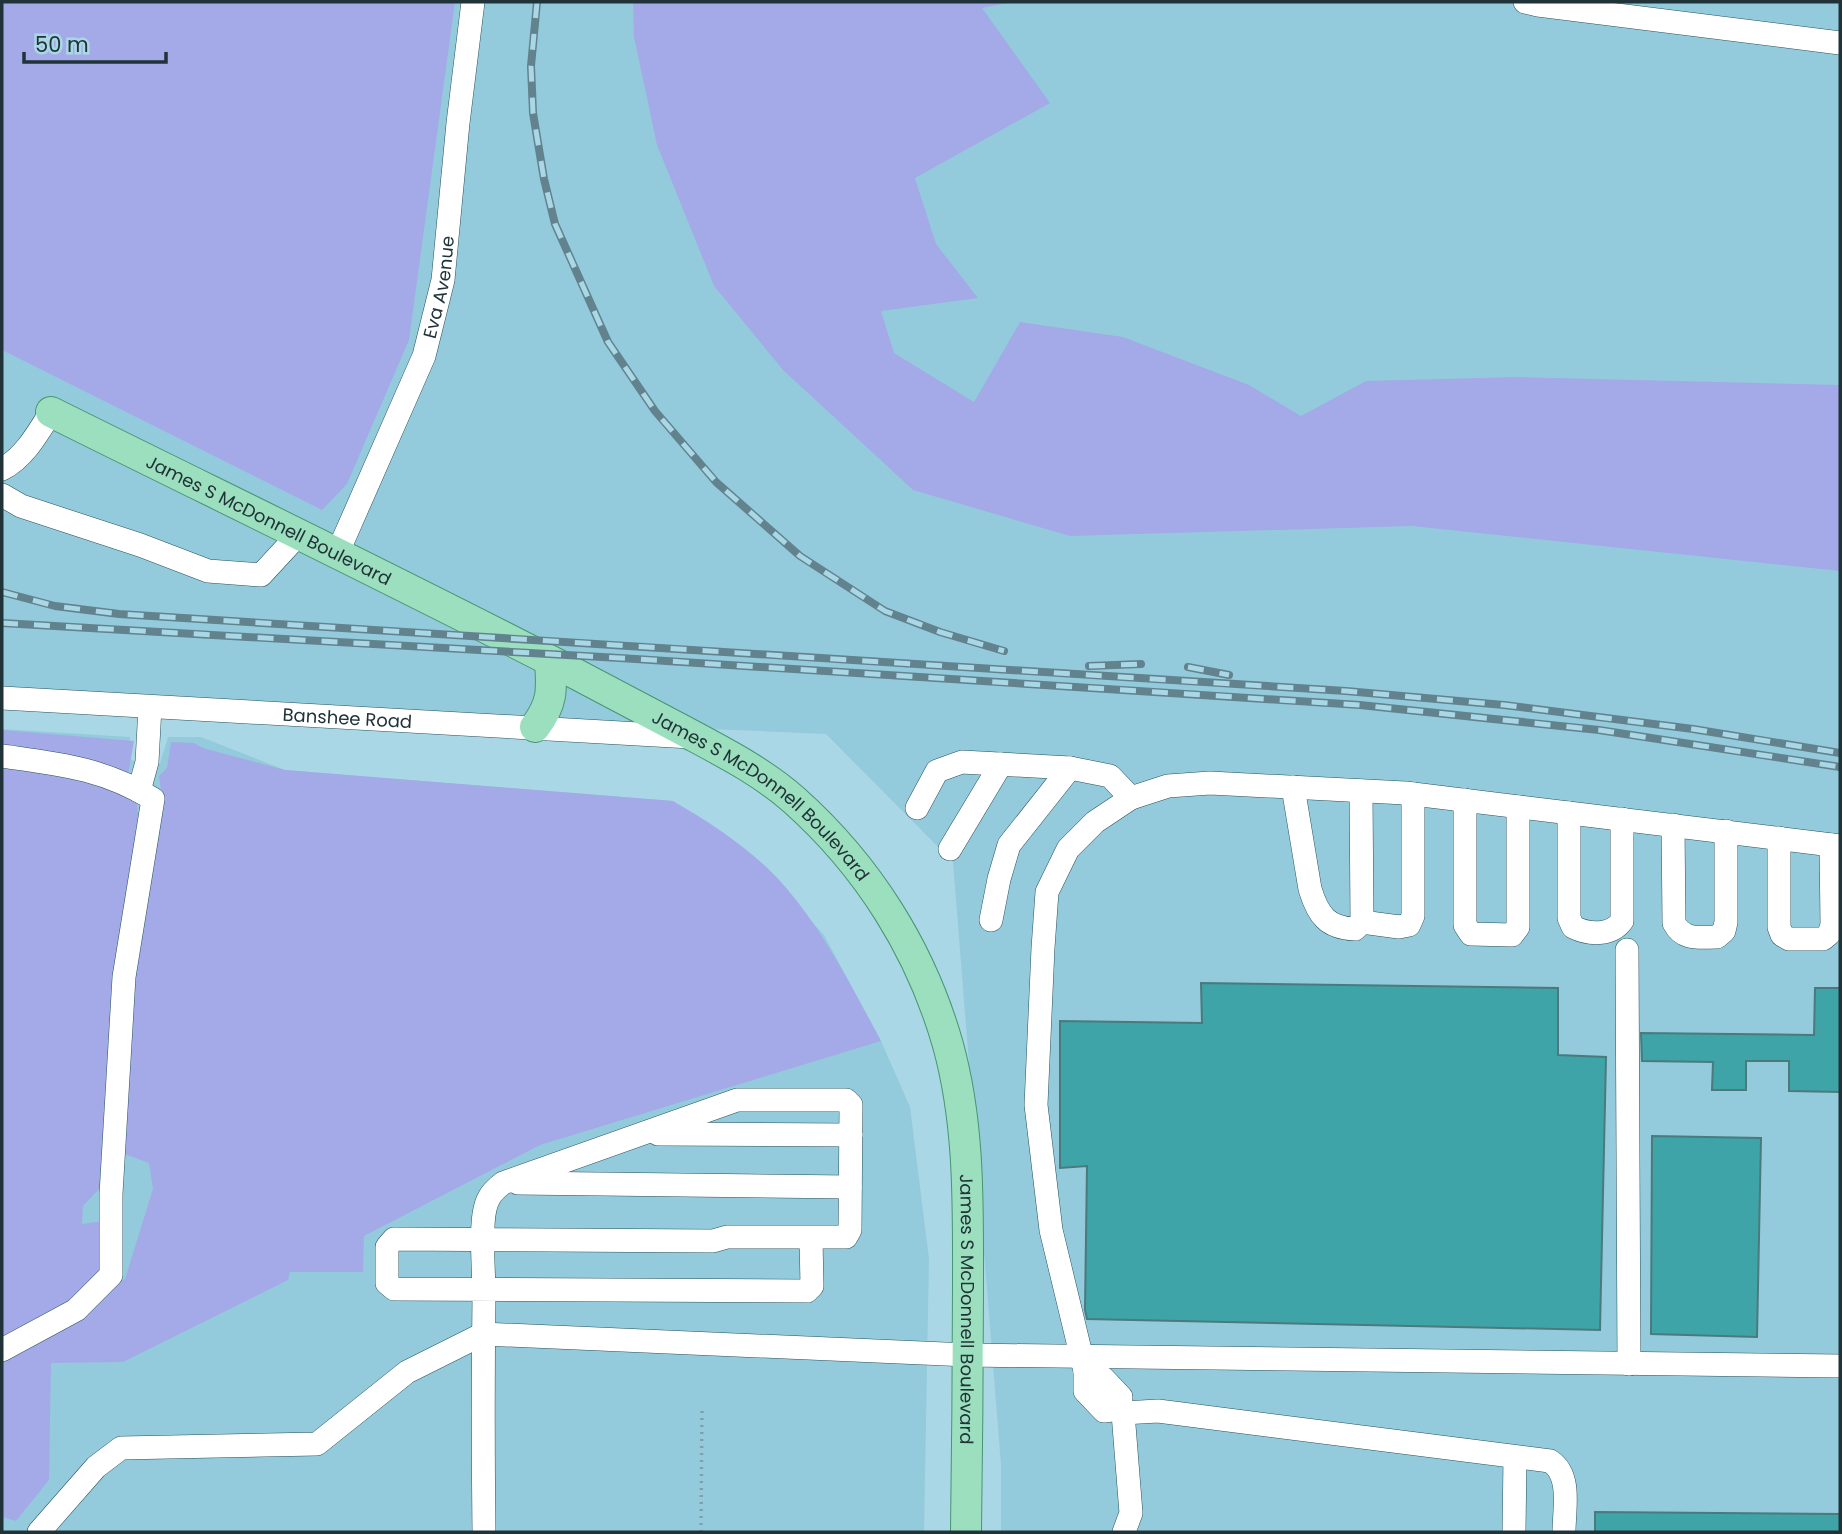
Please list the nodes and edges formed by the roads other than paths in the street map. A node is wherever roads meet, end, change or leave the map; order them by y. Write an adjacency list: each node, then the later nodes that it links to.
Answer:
1 (473, 2): 8 (street, Eva Avenue)
2 (1525, 2): 3 (street)
3 (1840, 43)
4 (51, 412): 5 (street); 7 (main road, James S McDonnell Boulevard)
5 (2, 469)
6 (2, 495): 7 (street)
7 (298, 535): 8 (main road, James S McDonnell Boulevard)
8 (337, 554): 9 (main road, James S McDonnell Boulevard)
9 (550, 661): 12 (main road); 13 (main road, James S McDonnell Boulevard)
10 (2, 698): 11 (street, Banshee Road)
11 (150, 707): 12 (street, Banshee Road); 18 (street)
12 (536, 727): 13 (street, Banshee Road)
13 (695, 737): 44 (main road, James S McDonnell Boulevard)
14 (2, 756): 18 (street)
15 (1001, 764): 16 (street); 24 (street); 31 (street)
16 (1070, 768): 21 (street); 32 (street)
17 (1293, 787): 19 (street); 21 (street); 33 (street)
18 (139, 791): 43 (street)
19 (1362, 791): 20 (street); 33 (street)
20 (1413, 794): 22 (street); 33 (street)
21 (1131, 798): 45 (street)
22 (1465, 800): 23 (street); 23 (street)
23 (1518, 807): 25 (street)
24 (917, 808)
25 (1569, 813): 26 (street); 26 (street)
26 (1622, 819): 27 (street)
27 (1674, 825): 28 (street); 28 (street)
28 (1726, 831): 29 (street)
29 (1779, 838): 30 (street); 30 (street)
30 (1836, 846)
31 (950, 849)
32 (991, 920)
33 (1362, 922)
34 (1627, 950): 46 (street)
35 (642, 1133): 36 (street); 36 (street); 37 (street)
36 (851, 1135): 38 (street)
37 (503, 1183): 38 (street); 40 (street)
38 (850, 1187): 39 (street)
39 (811, 1238): 40 (street); 41 (street)
40 (484, 1239): 41 (street); 41 (street)
41 (484, 1290): 42 (street)
42 (483, 1334): 44 (street); 50 (street); 51 (street)
43 (2, 1350)
44 (968, 1355): 45 (street); 52 (main road, James S McDonnell Boulevard)
45 (1083, 1364): 46 (street); 48 (street)
46 (1629, 1364): 47 (street)
47 (1840, 1366)
48 (1121, 1411): 49 (street); 53 (street)
49 (1515, 1457): 54 (street); 55 (street)
50 (39, 1532)
51 (484, 1532)
52 (966, 1532)
53 (1124, 1532)
54 (1514, 1532)
55 (1564, 1532)

